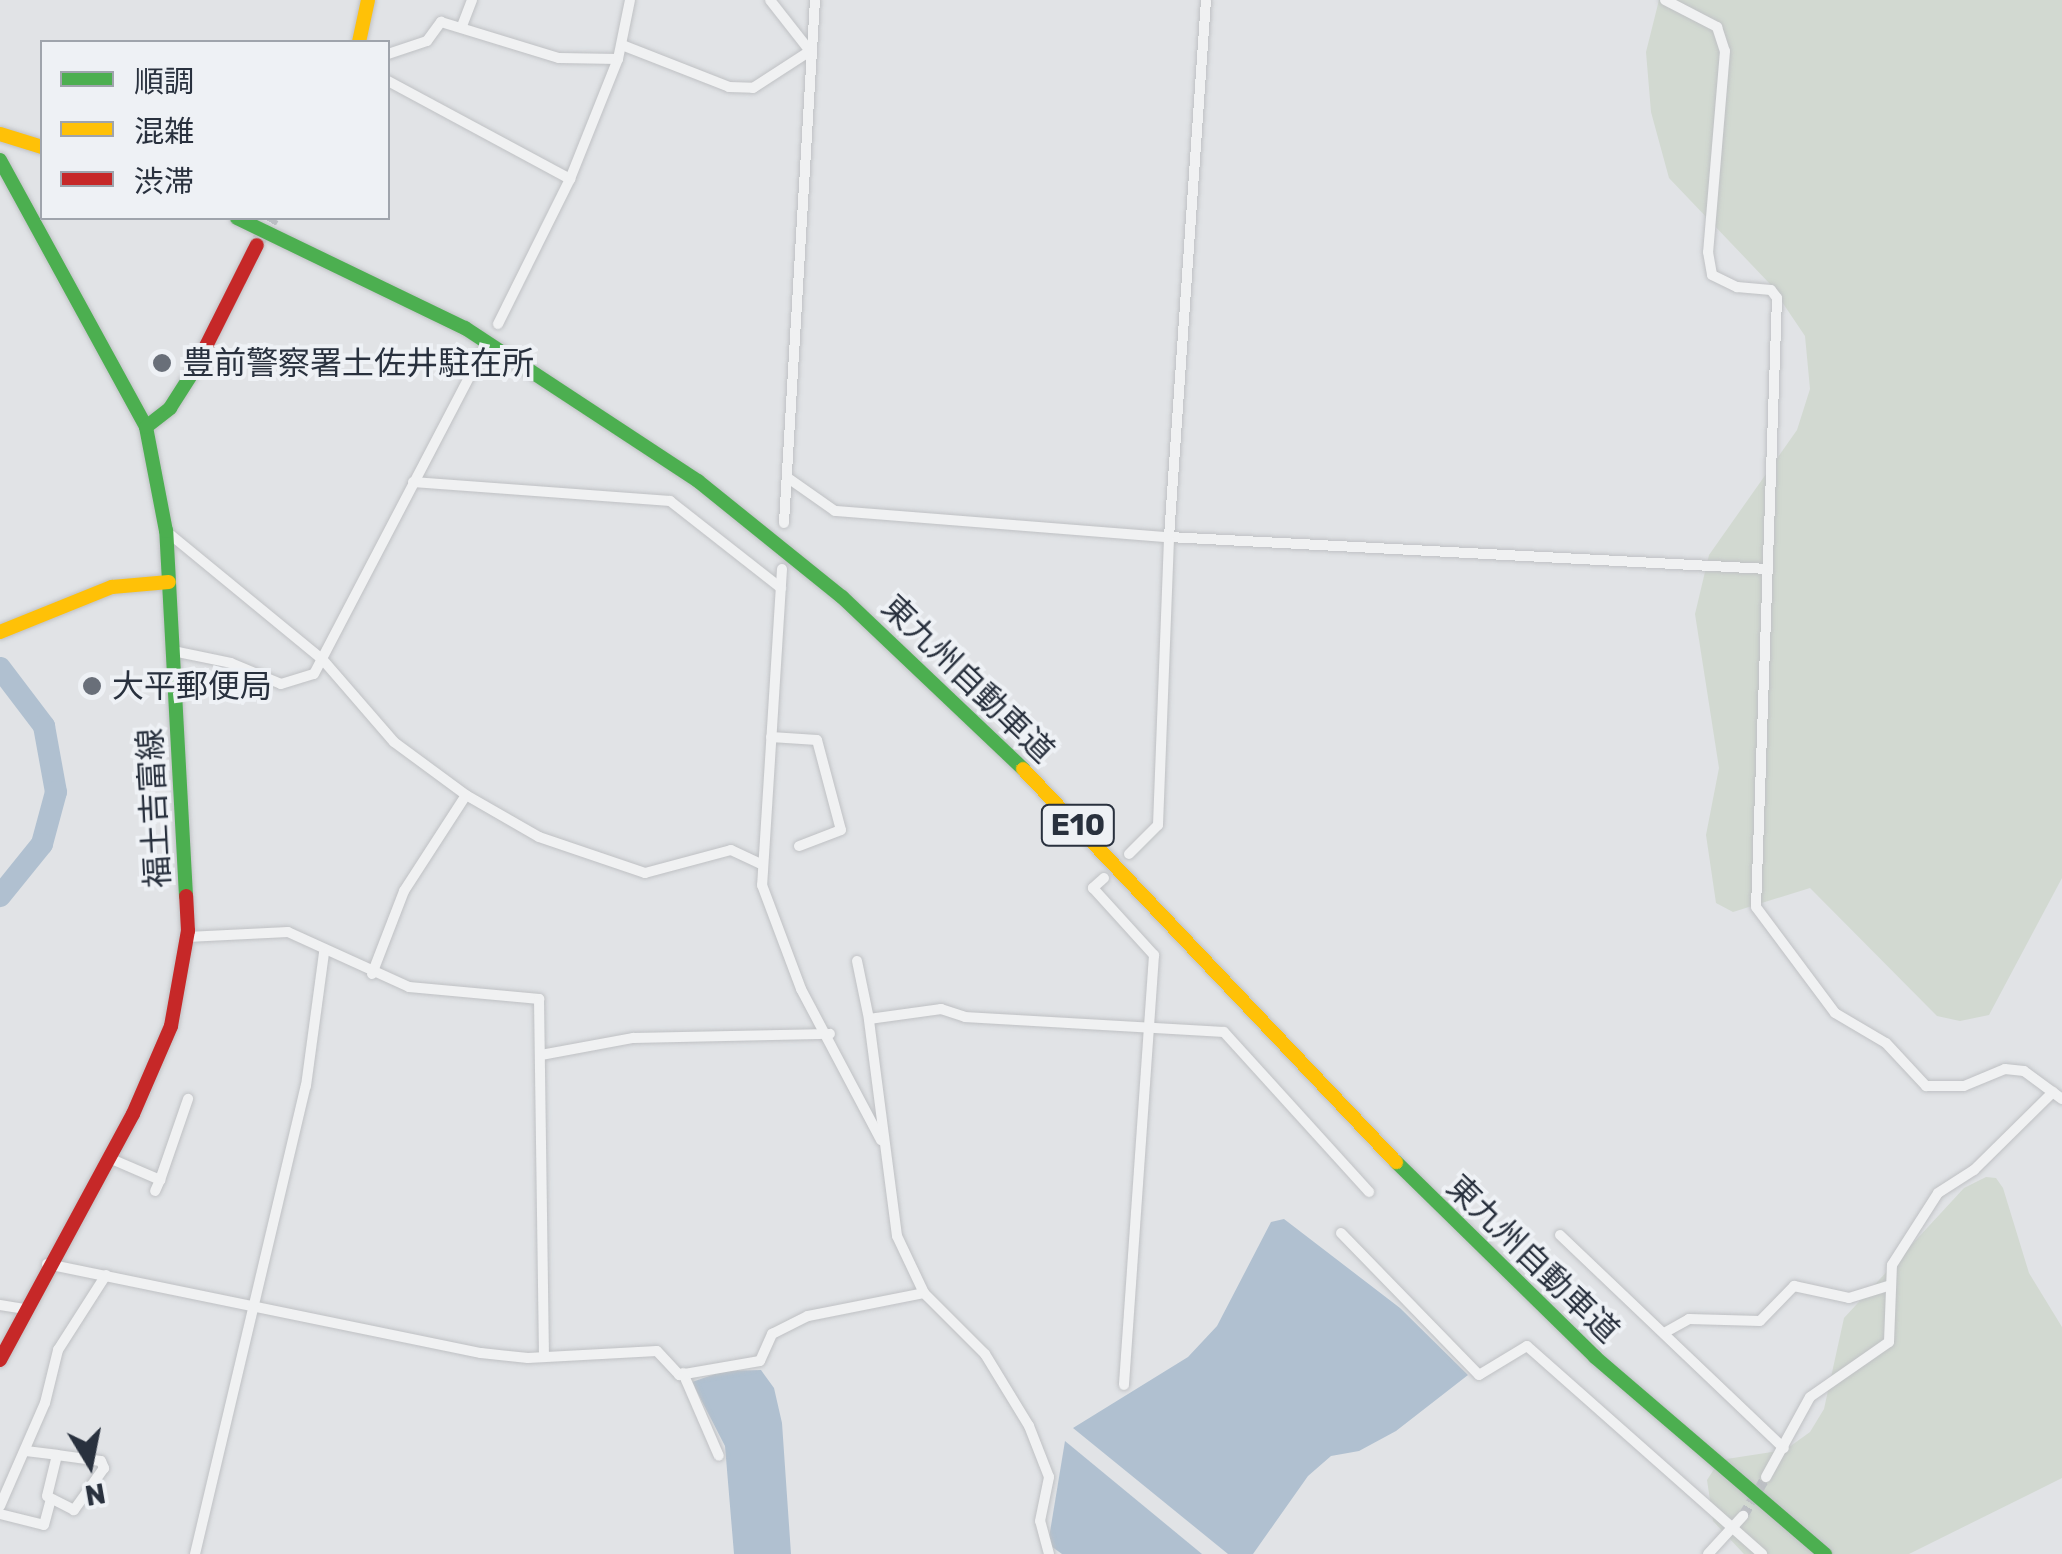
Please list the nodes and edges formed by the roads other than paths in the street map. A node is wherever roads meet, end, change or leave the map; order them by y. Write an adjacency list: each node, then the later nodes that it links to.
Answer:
1 (368, 0): 9 (main road)
2 (472, 0): 8 (street)
3 (630, 0): 10 (street)
4 (770, 0): 11 (street)
5 (815, 0): 11 (street)
6 (1206, 0): 28 (street)
7 (1665, 0): 30 (street)
8 (462, 26): 12 (street); 13 (street)
9 (359, 40)
10 (622, 45): 11 (street); 13 (street)
11 (810, 51): 24 (street)
12 (390, 53)
13 (618, 60): 18 (street)
14 (390, 82): 18 (street)
15 (0, 134): 16 (main road)
16 (40, 146)
17 (2, 169): 23 (main road, 福土吉富線)
18 (570, 179): 21 (street)
19 (241, 220): 83 (main road, 東九州自動車道 / E10)
20 (257, 245): 23 (main road)
21 (498, 324)
22 (482, 352): 25 (street)
23 (146, 428): 27 (main road, 福土吉富線)
24 (788, 478): 26 (street); 28 (street)
25 (412, 482): 32 (street); 35 (street)
26 (784, 523)
27 (166, 531): 31 (main road, 福土吉富線); 35 (street)
28 (1168, 537): 30 (street); 39 (street)
29 (782, 569): 32 (street)
30 (1767, 569): 50 (street)
31 (169, 582): 33 (main road); 34 (main road, 福土吉富線)
32 (781, 588): 36 (street)
33 (0, 632)
34 (173, 651): 35 (street); 42 (main road, 福土吉富線)
35 (322, 660): 37 (street)
36 (771, 737): 38 (street); 40 (street)
37 (466, 795): 40 (street); 45 (street)
38 (799, 846)
39 (1129, 854)
40 (761, 864): 48 (street)
41 (1104, 878): 47 (street)
42 (188, 937): 43 (street); 53 (main road, 福土吉富線)
43 (324, 952): 45 (street); 62 (street)
44 (857, 962): 46 (street)
45 (372, 974): 49 (street)
46 (869, 1019): 47 (street); 52 (street)
47 (1147, 1027): 54 (street); 68 (street)
48 (830, 1034): 49 (street); 52 (street)
49 (541, 1055): 65 (street)
50 (2057, 1096): 59 (street)
51 (188, 1100): 53 (street)
52 (882, 1142): 60 (street)
53 (108, 1158): 57 (main road, 福土吉富線)
54 (1369, 1192)
55 (1341, 1233): 78 (street)
56 (1560, 1235): 64 (street)
57 (47, 1264): 58 (street); 63 (main road, 福土吉富線)
58 (106, 1275): 62 (street); 70 (street)
59 (1891, 1285): 64 (street); 69 (street)
60 (924, 1293): 67 (street); 80 (street)
61 (0, 1305): 63 (street)
62 (250, 1307): 65 (street); 79 (street)
63 (26, 1309): 66 (main road, 福土吉富線)
64 (1664, 1333): 69 (street)
65 (544, 1356): 67 (street)
66 (0, 1360)
67 (684, 1373): 72 (street)
68 (1124, 1385)
69 (1784, 1448): 73 (street)
70 (26, 1451): 71 (street); 75 (street)
71 (57, 1455): 74 (street); 74 (street)
72 (719, 1456)
73 (1766, 1477)
74 (50, 1502): 76 (street)
75 (0, 1506)
76 (0, 1514)
77 (1743, 1516): 78 (street)
78 (1734, 1530): 81 (street); 82 (street)
79 (194, 1554)
80 (1049, 1554)
81 (1708, 1554)
82 (1762, 1554)
83 (1825, 1554)

